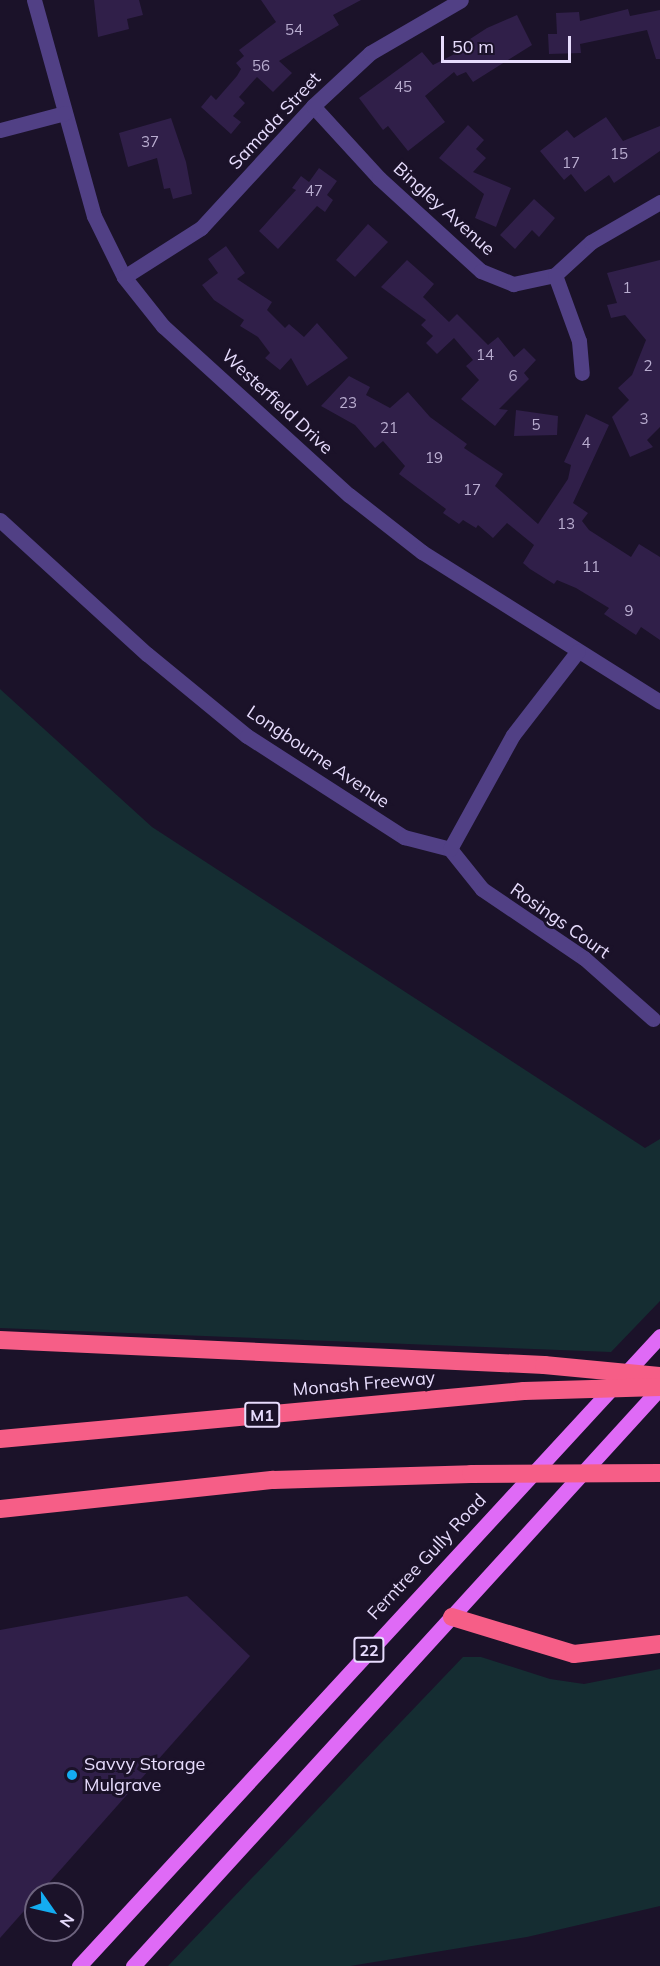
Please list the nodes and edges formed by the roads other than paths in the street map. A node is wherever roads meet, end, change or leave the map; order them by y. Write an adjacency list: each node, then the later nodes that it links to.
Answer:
1 (34, 0): 4 (street, Westerfield Drive)
2 (461, 0): 3 (street, Samada Street)
3 (313, 106): 7 (street, Bingley Avenue); 8 (street, Samada Street)
4 (65, 112): 5 (street); 8 (street, Westerfield Drive)
5 (0, 130)
6 (660, 202): 7 (street)
7 (555, 275): 9 (street)
8 (124, 277): 11 (street, Westerfield Drive)
9 (582, 373)
10 (0, 520): 13 (street, Longbourne Avenue)
11 (578, 651): 12 (street, Westerfield Drive); 13 (street)
12 (660, 702)
13 (450, 849): 14 (street, Rosings Court)
14 (653, 1019)
15 (660, 1336): 24 (main road, Ferntree Gully Road / 22)
16 (0, 1340): 17 (highway, bridge)
17 (660, 1376)
18 (660, 1388): 19 (highway, Monash Freeway / M1, bridge); 22 (main road, 22)
19 (0, 1439)
20 (660, 1473): 21 (highway, bridge)
21 (0, 1509)
22 (452, 1617): 23 (highway); 25 (main road, 22)
23 (660, 1644)
24 (79, 1966)
25 (133, 1966)

